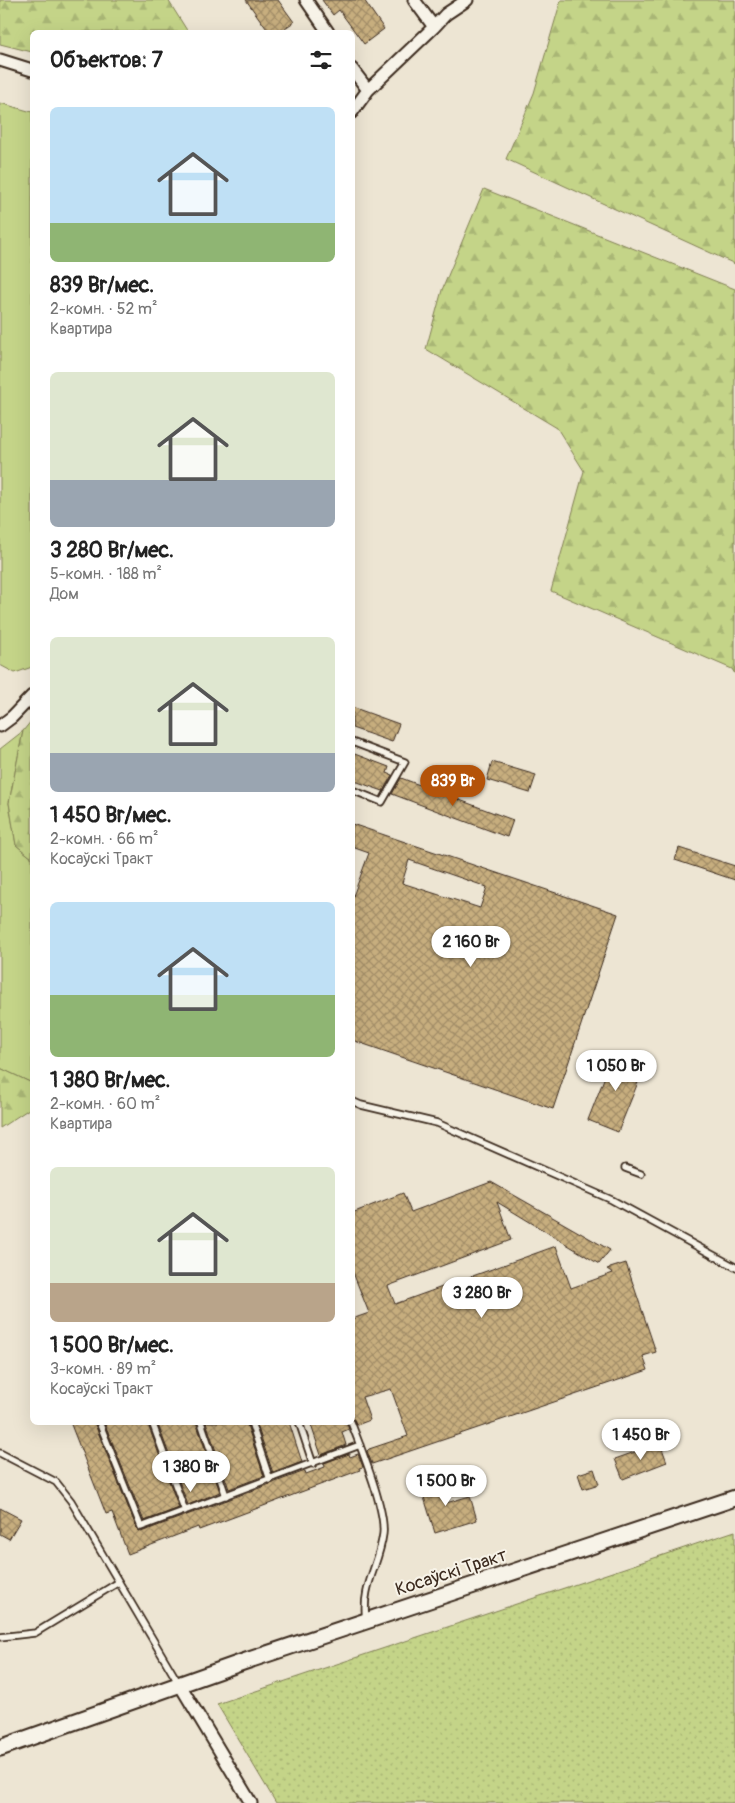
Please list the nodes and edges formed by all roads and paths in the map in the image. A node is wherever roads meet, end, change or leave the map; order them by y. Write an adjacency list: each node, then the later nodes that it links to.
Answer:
1 (306, 0): 5 (street)
2 (414, 0): 4 (street)
3 (467, 0): 4 (street)
4 (434, 27): 9 (street)
5 (327, 30)
6 (0, 60): 7 (street)
7 (30, 69)
8 (355, 73): 9 (street)
9 (368, 90): 10 (street)
10 (355, 108)
11 (30, 698): 12 (street)
12 (0, 726)
13 (355, 743): 14 (lane)
14 (355, 791)
15 (355, 1102): 18 (lane)
16 (625, 1168): 17 (lane)
17 (641, 1174)
18 (735, 1267)
19 (100, 1425): 31 (lane)
20 (153, 1425): 31 (lane)
21 (202, 1425): 29 (lane)
22 (252, 1425): 28 (lane)
23 (299, 1425): 27 (lane)
24 (352, 1425): 25 (lane)
25 (360, 1445): 27 (lane); 33 (lane)
26 (0, 1453): 32 (lane)
27 (313, 1464): 28 (lane)
28 (270, 1480): 29 (lane)
29 (226, 1496): 31 (lane)
30 (735, 1498): 33 (main road, Косаўскі Тракт)
31 (185, 1511)
32 (119, 1582): 34 (lane); 35 (lane)
33 (366, 1620): 35 (main road, Косаўскі Тракт)
34 (0, 1638)
35 (180, 1685): 36 (main road, Косаўскі Тракт); 37 (street)
36 (0, 1748)
37 (251, 1803)

